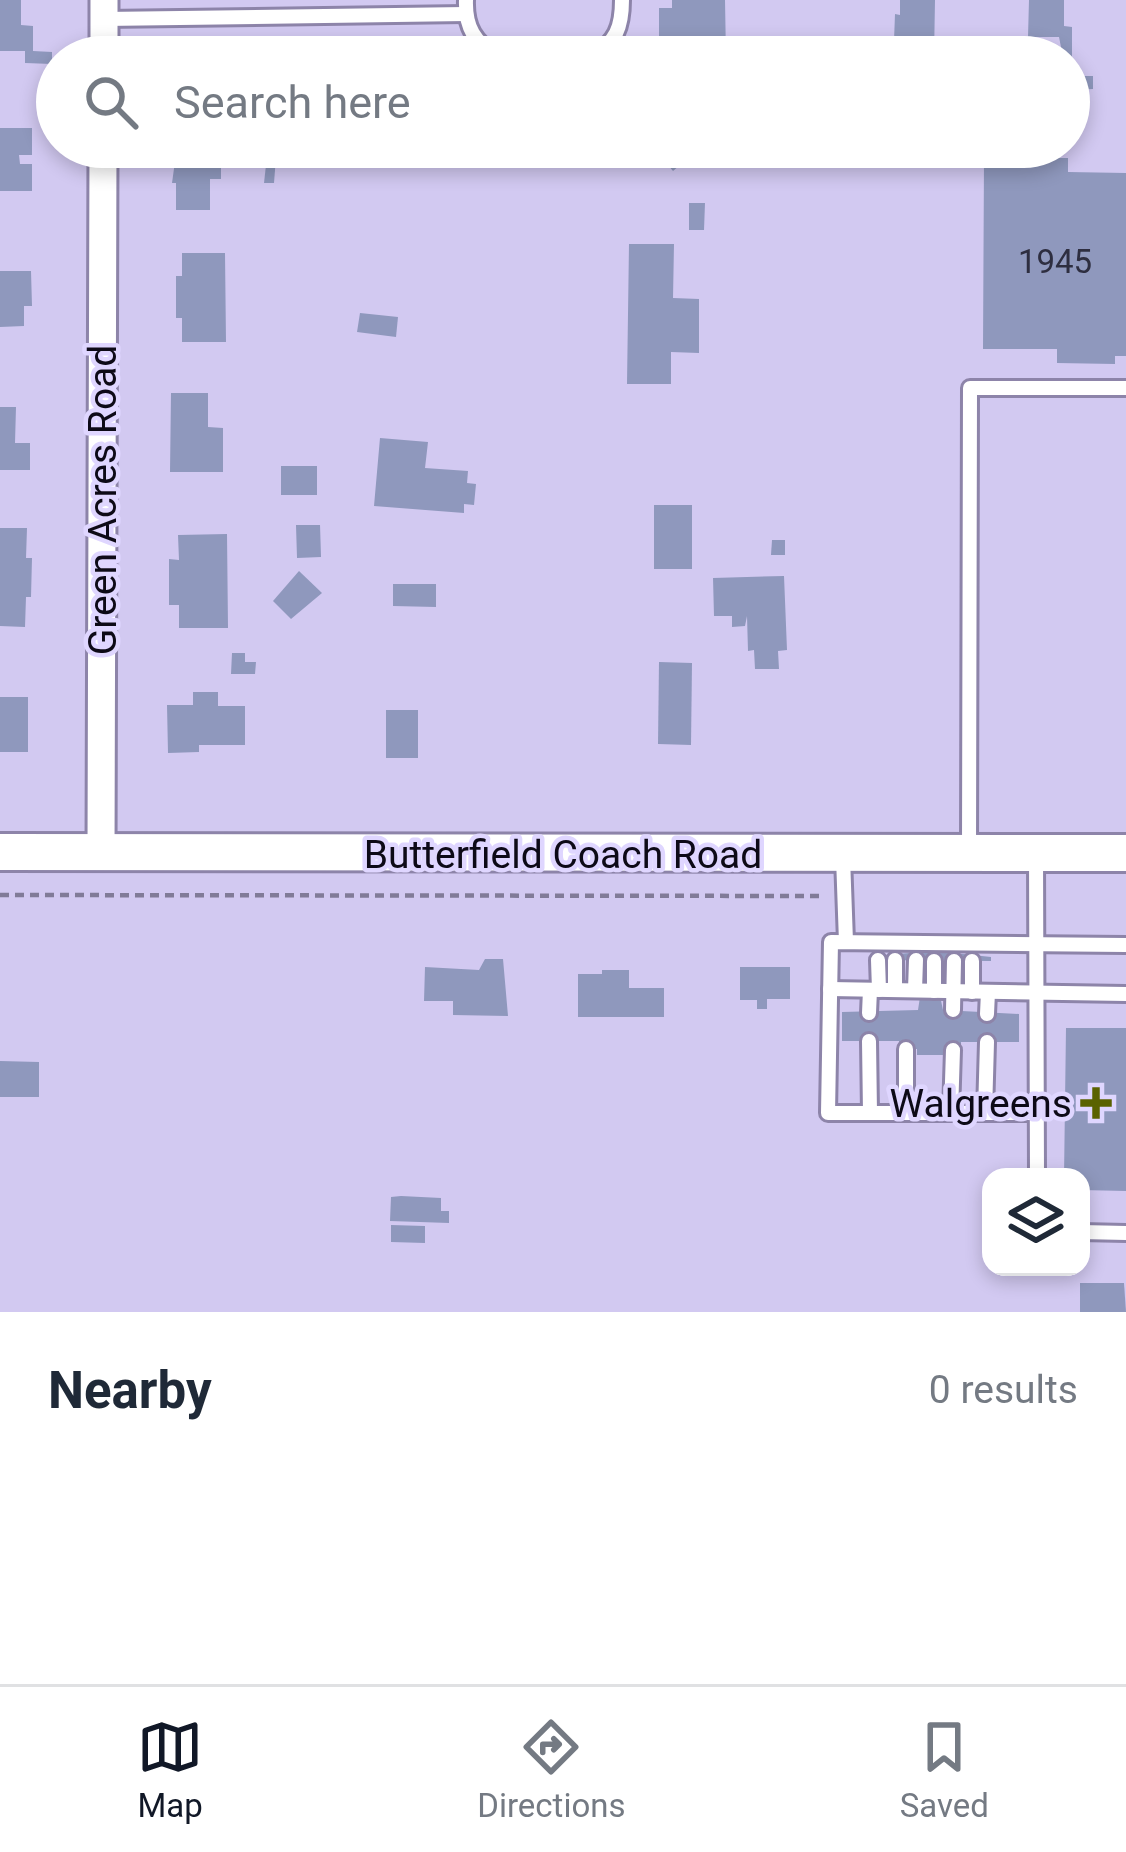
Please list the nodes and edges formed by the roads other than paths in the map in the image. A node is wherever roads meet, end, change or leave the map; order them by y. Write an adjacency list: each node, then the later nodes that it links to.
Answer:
1 (622, 0): 4 (lane)
2 (466, 7): 3 (lane)
3 (104, 9)
4 (616, 36)
5 (103, 168): 8 (street, Green Acres Road)
6 (1126, 388): 11 (lane)
7 (0, 853): 8 (main road, Butterfield Coach Road)
8 (100, 853): 10 (main road, Butterfield Coach Road)
9 (1126, 853): 12 (main road, Butterfield Coach Road)
10 (843, 854): 11 (main road, Butterfield Coach Road); 13 (lane)
11 (969, 854): 12 (main road, Butterfield Coach Road)
12 (1036, 854): 14 (lane)
13 (846, 942): 16 (lane); 21 (lane)
14 (1036, 945): 15 (lane); 20 (lane); 26 (lane)
15 (1126, 945)
16 (887, 952): 17 (lane); 22 (lane)
17 (916, 952): 18 (lane); 22 (lane)
18 (934, 952): 19 (lane); 23 (lane)
19 (954, 953): 20 (lane); 24 (lane)
20 (972, 953): 25 (lane)
21 (830, 989): 22 (lane); 36 (lane)
22 (893, 990): 23 (lane); 28 (lane); 30 (lane)
23 (934, 991): 24 (lane)
24 (954, 991): 25 (lane); 29 (lane)
25 (980, 992): 26 (lane); 31 (lane)
26 (1036, 993): 27 (lane); 40 (lane)
27 (1126, 994)
28 (906, 1010)
29 (953, 1010)
30 (869, 1012)
31 (987, 1014)
32 (869, 1041): 36 (lane)
33 (987, 1042): 39 (lane)
34 (906, 1049): 37 (lane)
35 (953, 1050): 38 (lane)
36 (870, 1113): 37 (lane)
37 (906, 1113): 38 (lane)
38 (952, 1113): 39 (lane)
39 (985, 1113): 40 (lane)
40 (1036, 1113): 41 (lane)
41 (1037, 1168)
42 (1090, 1232): 43 (lane)
43 (1126, 1233)

